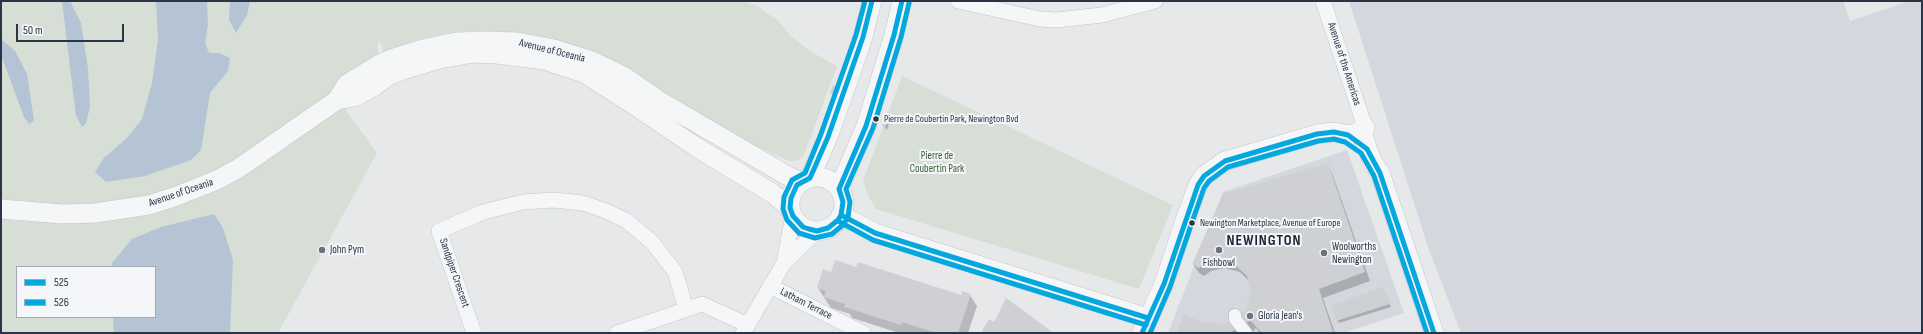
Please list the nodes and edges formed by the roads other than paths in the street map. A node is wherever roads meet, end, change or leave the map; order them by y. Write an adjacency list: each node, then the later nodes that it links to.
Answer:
1 (872, 1): 11 (street)
2 (902, 1): 12 (street)
3 (958, 1): 4 (street)
4 (1155, 1)
5 (1323, 1): 7 (street, Avenue of the Americas)
6 (337, 100): 11 (street, Avenue of Oceania); 13 (street, Avenue of Oceania); 14 (street, Avenue of Oceania)
7 (1365, 126): 8 (street); 9 (street, Avenue of the Americas); 10 (street, Avenue of the Americas)
8 (1348, 135): 9 (street); 21 (street)
9 (1367, 149): 10 (street, Avenue of the Americas)
10 (1380, 173): 27 (street, Avenue of the Americas)
11 (806, 180): 12 (street); 14 (street)
12 (840, 189): 15 (street)
13 (1, 209)
14 (792, 212): 16 (street); 17 (street)
15 (841, 215): 16 (street); 21 (street)
16 (816, 230): 17 (street)
17 (784, 263): 18 (street)
18 (770, 286): 22 (street); 25 (street, Latham Terrace)
19 (686, 310): 22 (street); 23 (street, Sandpiper Crescent); 24 (street)
20 (1235, 315): 26 (street)
21 (1145, 326)
22 (745, 329)
23 (474, 333)
24 (617, 333)
25 (863, 333)
26 (1246, 333)
27 (1434, 333)

